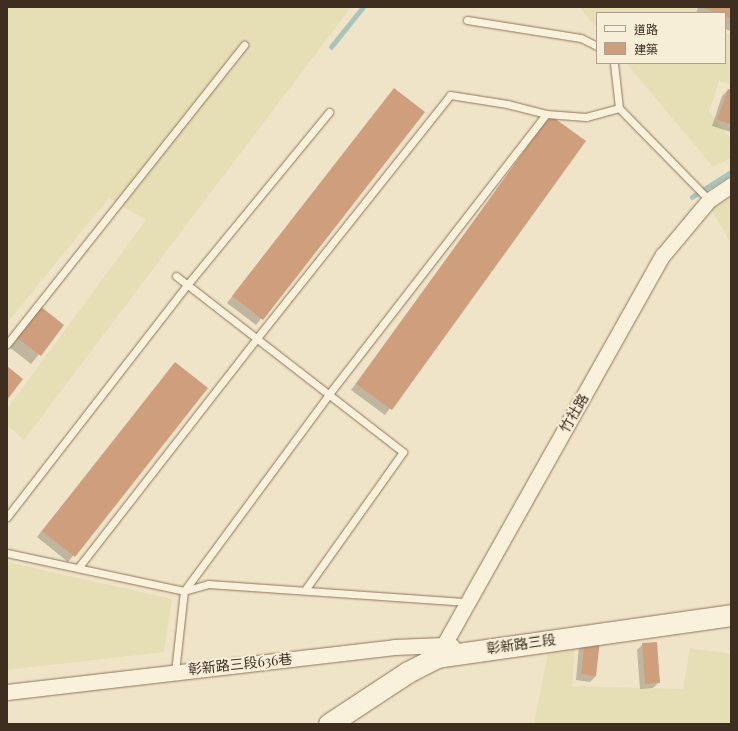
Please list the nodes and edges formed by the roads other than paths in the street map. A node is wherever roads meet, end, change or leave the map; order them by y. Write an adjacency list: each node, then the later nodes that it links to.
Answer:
1 (467, 20): 3 (lane)
2 (244, 45): 13 (lane)
3 (596, 46)
4 (614, 64): 5 (lane)
5 (619, 108): 7 (lane); 9 (lane)
6 (329, 112): 11 (lane)
7 (546, 114): 12 (lane); 14 (lane)
8 (731, 185): 9 (street, 竹社路)
9 (709, 200): 20 (street, 竹社路)
10 (176, 276): 11 (lane)
11 (187, 285): 12 (lane); 15 (lane)
12 (257, 338): 14 (lane); 17 (lane)
13 (7, 344)
14 (329, 394): 18 (lane); 19 (lane)
15 (7, 517)
16 (7, 553): 17 (lane)
17 (78, 568): 19 (lane)
18 (305, 590): 19 (lane); 20 (lane)
19 (184, 591): 23 (lane)
20 (467, 602): 22 (street, 竹社路)
21 (731, 614): 22 (street, 彰新路三段)
22 (441, 651): 23 (street, 彰新路三段636巷); 25 (street, 彰新路三段)
23 (175, 672): 24 (street, 彰新路三段636巷)
24 (7, 692)
25 (329, 724)

